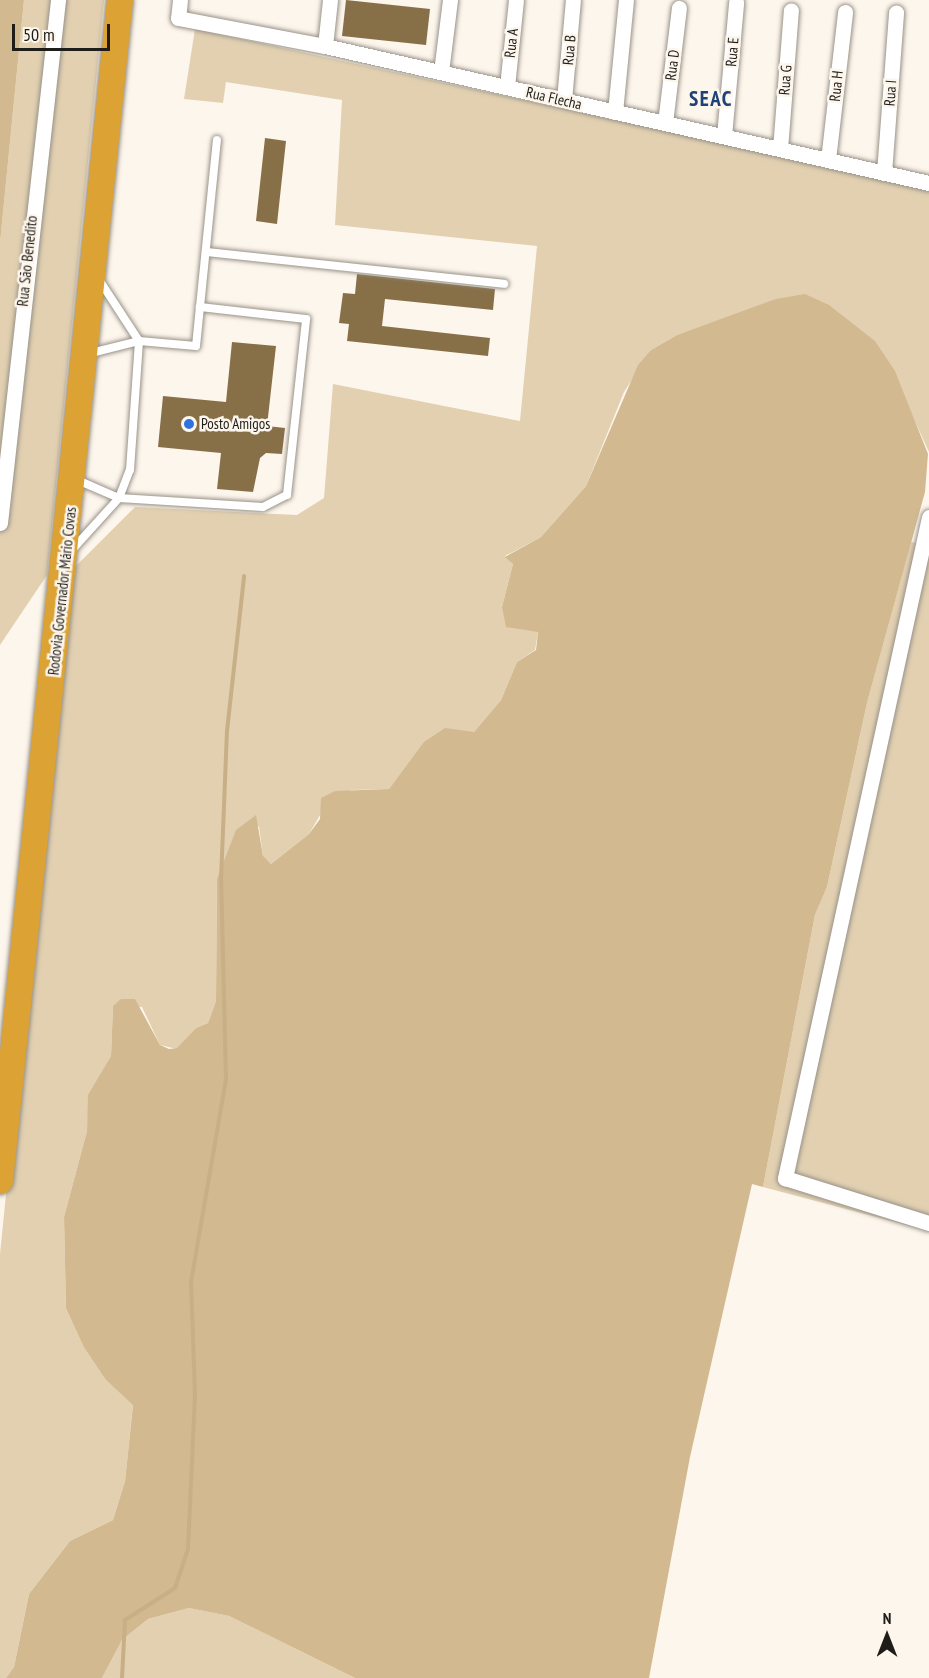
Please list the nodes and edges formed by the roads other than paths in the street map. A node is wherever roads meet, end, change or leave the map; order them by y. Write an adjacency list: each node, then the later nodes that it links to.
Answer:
1 (58, 0): 35 (street, Rua São Benedito)
2 (120, 0): 27 (highway, Rodovia Governador Mário Covas)
3 (180, 0): 14 (street, Rua Flecha)
4 (330, 0): 14 (street)
5 (450, 0): 15 (street)
6 (516, 0): 16 (street, Rua A)
7 (573, 0): 17 (street, Rua B)
8 (626, 0): 18 (street)
9 (736, 3): 20 (street, Rua E)
10 (679, 8): 19 (street, Rua D)
11 (790, 10): 22 (street, Rua G)
12 (845, 12): 23 (street, Rua H)
13 (896, 12): 24 (street, Rua I)
14 (325, 46): 15 (street, Rua Flecha)
15 (441, 72): 16 (street, Rua Flecha)
16 (507, 87): 17 (street, Rua Flecha)
17 (564, 100): 18 (street, Rua Flecha)
18 (615, 112): 19 (street, Rua Flecha)
19 (665, 123): 20 (street, Rua Flecha)
20 (724, 136): 22 (street, Rua Flecha)
21 (217, 140): 26 (lane)
22 (780, 149): 23 (street, Rua Flecha)
23 (828, 160): 24 (street, Rua Flecha)
24 (884, 173): 25 (street, Rua Flecha)
25 (929, 183)
26 (206, 252): 28 (lane); 29 (lane)
27 (94, 271): 30 (lane); 31 (highway, Rodovia Governador Mário Covas)
28 (504, 284)
29 (200, 307): 30 (lane); 33 (lane)
30 (139, 341): 31 (lane); 33 (lane)
31 (86, 355): 32 (highway, Rodovia Governador Mário Covas)
32 (73, 478): 33 (lane); 36 (highway, Rodovia Governador Mário Covas)
33 (119, 498): 36 (lane)
34 (929, 517): 38 (street)
35 (0, 523)
36 (64, 559): 37 (highway, Rodovia Governador Mário Covas)
37 (0, 1181)
38 (929, 1223)

